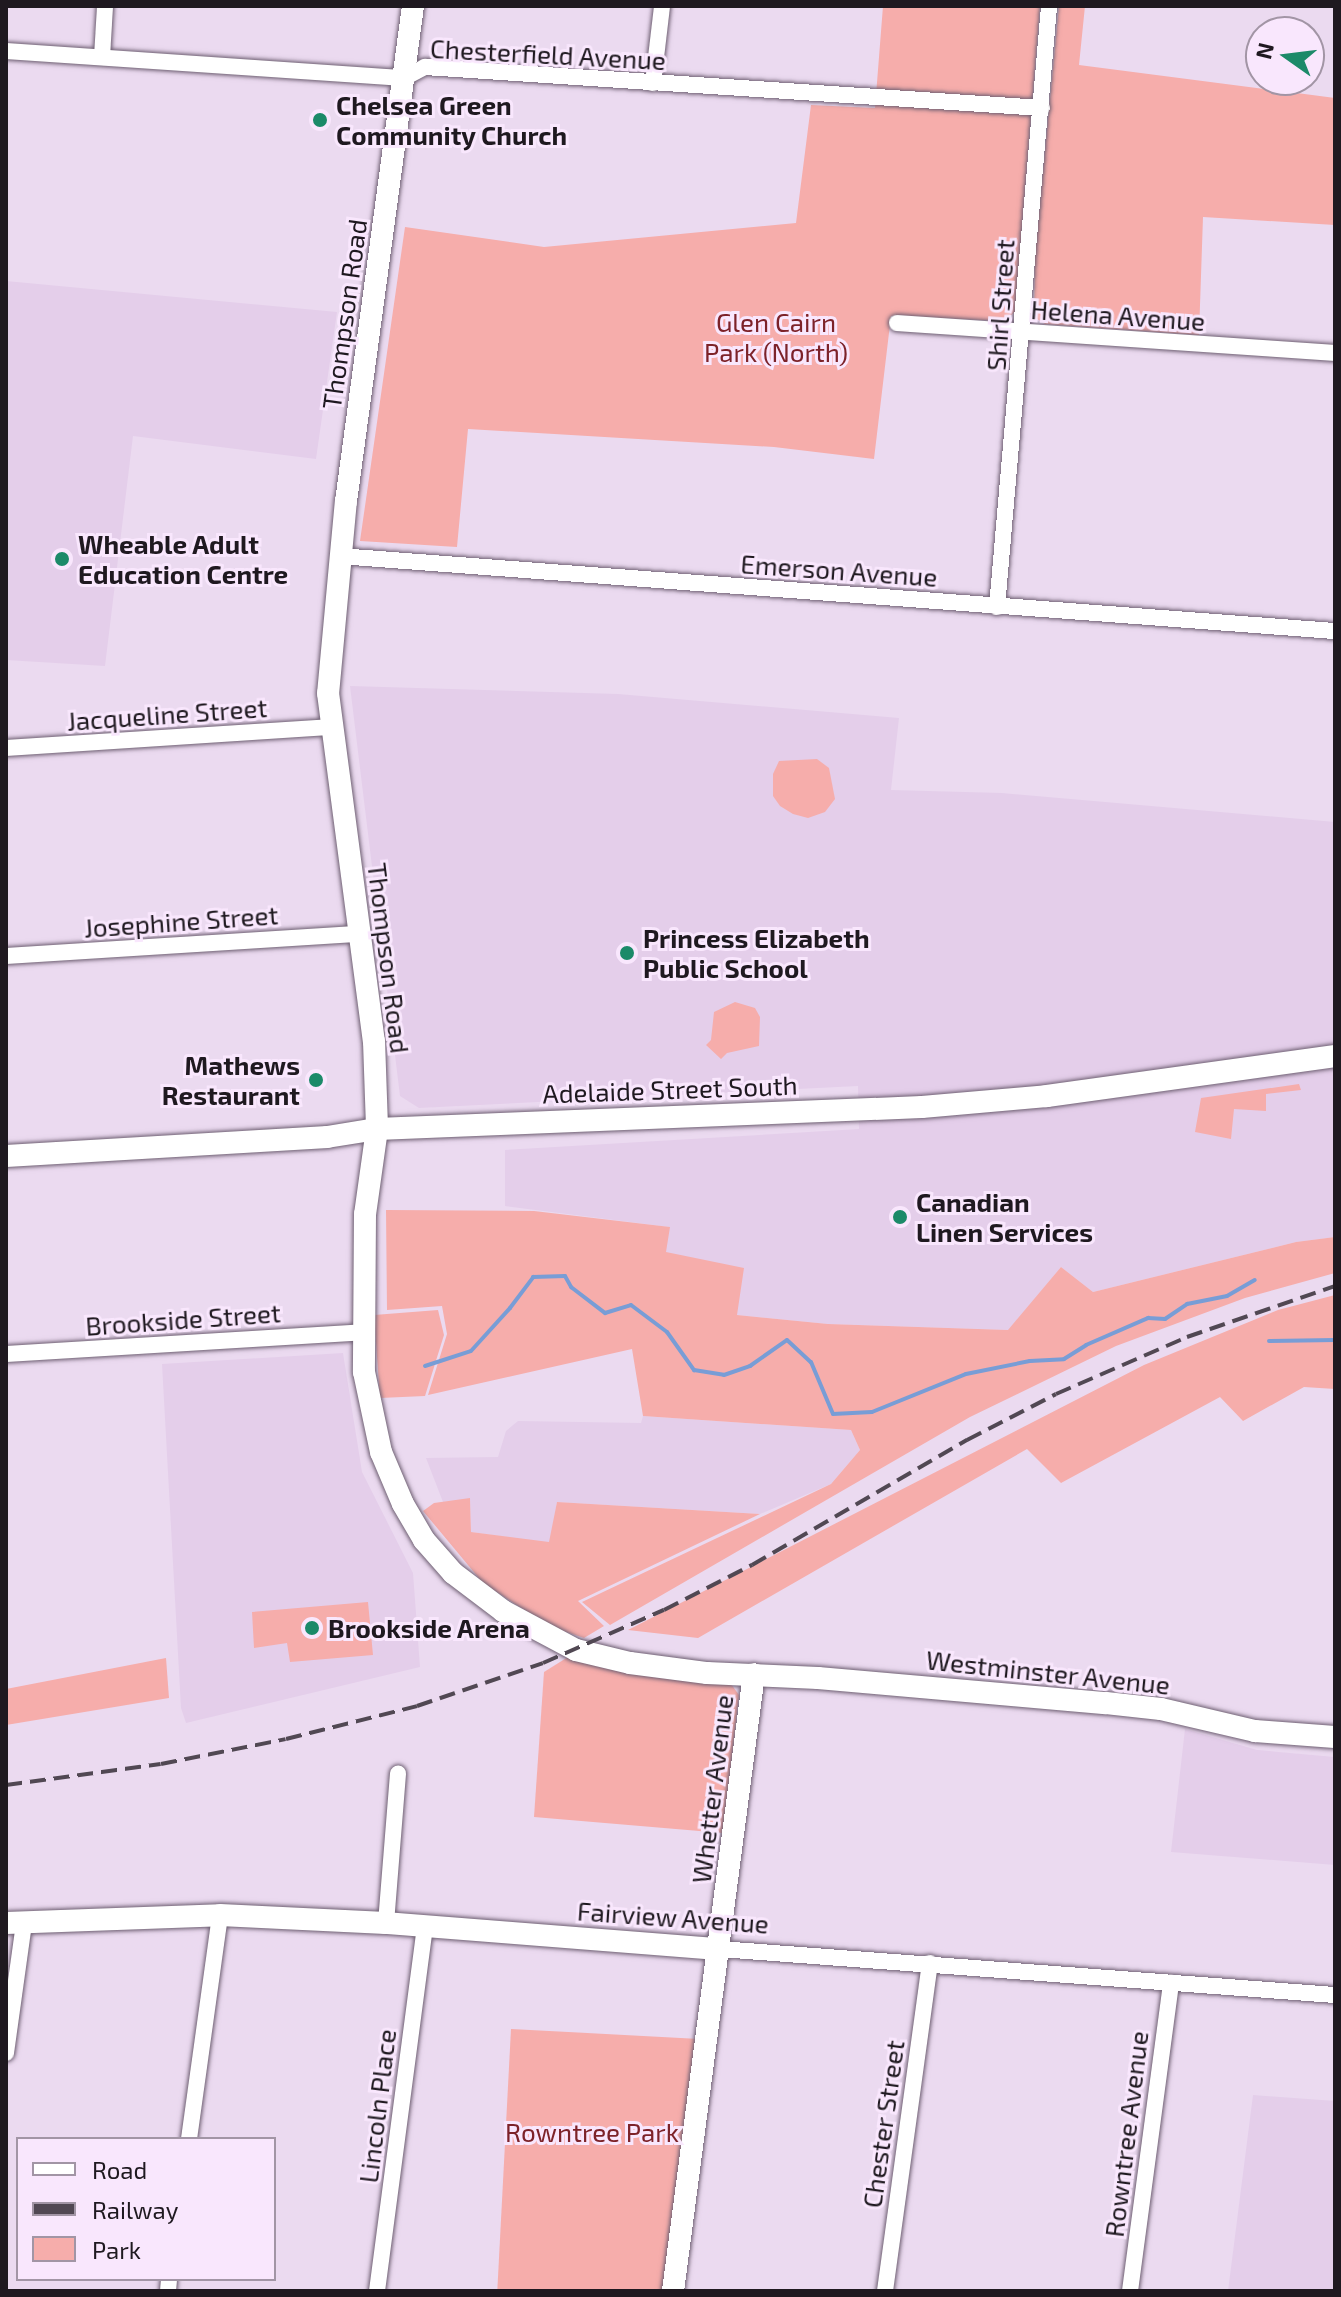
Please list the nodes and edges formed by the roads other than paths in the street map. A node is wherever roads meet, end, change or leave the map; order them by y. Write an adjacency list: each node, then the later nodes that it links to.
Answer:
1 (105, 6): 6 (street)
2 (413, 6): 7 (street, Thompson Road)
3 (662, 6): 8 (street)
4 (1049, 6): 9 (street, Shirl Street)
5 (6, 51): 6 (street, Chesterfield Avenue)
6 (102, 57): 7 (street, Chesterfield Avenue)
7 (404, 78): 8 (street, Chesterfield Avenue); 13 (street, Thompson Road)
8 (653, 83): 9 (street, Chesterfield Avenue)
9 (1042, 108): 11 (street, Shirl Street)
10 (897, 323): 11 (street, Helena Avenue)
11 (1023, 333): 12 (street, Helena Avenue); 14 (street, Shirl Street)
12 (1335, 353)
13 (339, 556): 14 (street, Emerson Avenue); 16 (street, Thompson Road)
14 (997, 607): 15 (street, Emerson Avenue)
15 (1335, 631)
16 (332, 727): 17 (street, Jacqueline Street); 18 (street, Thompson Road)
17 (6, 748)
18 (359, 934): 19 (street, Josephine Street); 21 (street, Thompson Road)
19 (6, 956)
20 (1335, 1056): 21 (street, Adelaide Street South)
21 (377, 1129): 22 (street, Adelaide Street South); 23 (street, Thompson Road)
22 (6, 1156)
23 (363, 1332): 24 (street, Brookside Street); 25 (street, Thompson Road)
24 (6, 1354)
25 (754, 1674): 26 (street, Westminster Avenue); 32 (street, Whetter Avenue)
26 (1335, 1737)
27 (398, 1773): 30 (street)
28 (220, 1915): 29 (street, Fairview Avenue); 30 (street, Fairview Avenue); 37 (street)
29 (15, 1923): 36 (street)
30 (386, 1923): 31 (street, Fairview Avenue)
31 (425, 1927): 32 (street, Fairview Avenue); 38 (street, Lincoln Place)
32 (720, 1949): 33 (street, Fairview Avenue); 39 (street, Whetter Avenue)
33 (930, 1963): 34 (street, Fairview Avenue); 40 (street, Chester Street)
34 (1171, 1983): 35 (street, Fairview Avenue); 41 (street, Rowntree Avenue)
35 (1335, 1995)
36 (6, 2053)
37 (189, 2137)
38 (377, 2291)
39 (673, 2291)
40 (885, 2291)
41 (1130, 2291)

